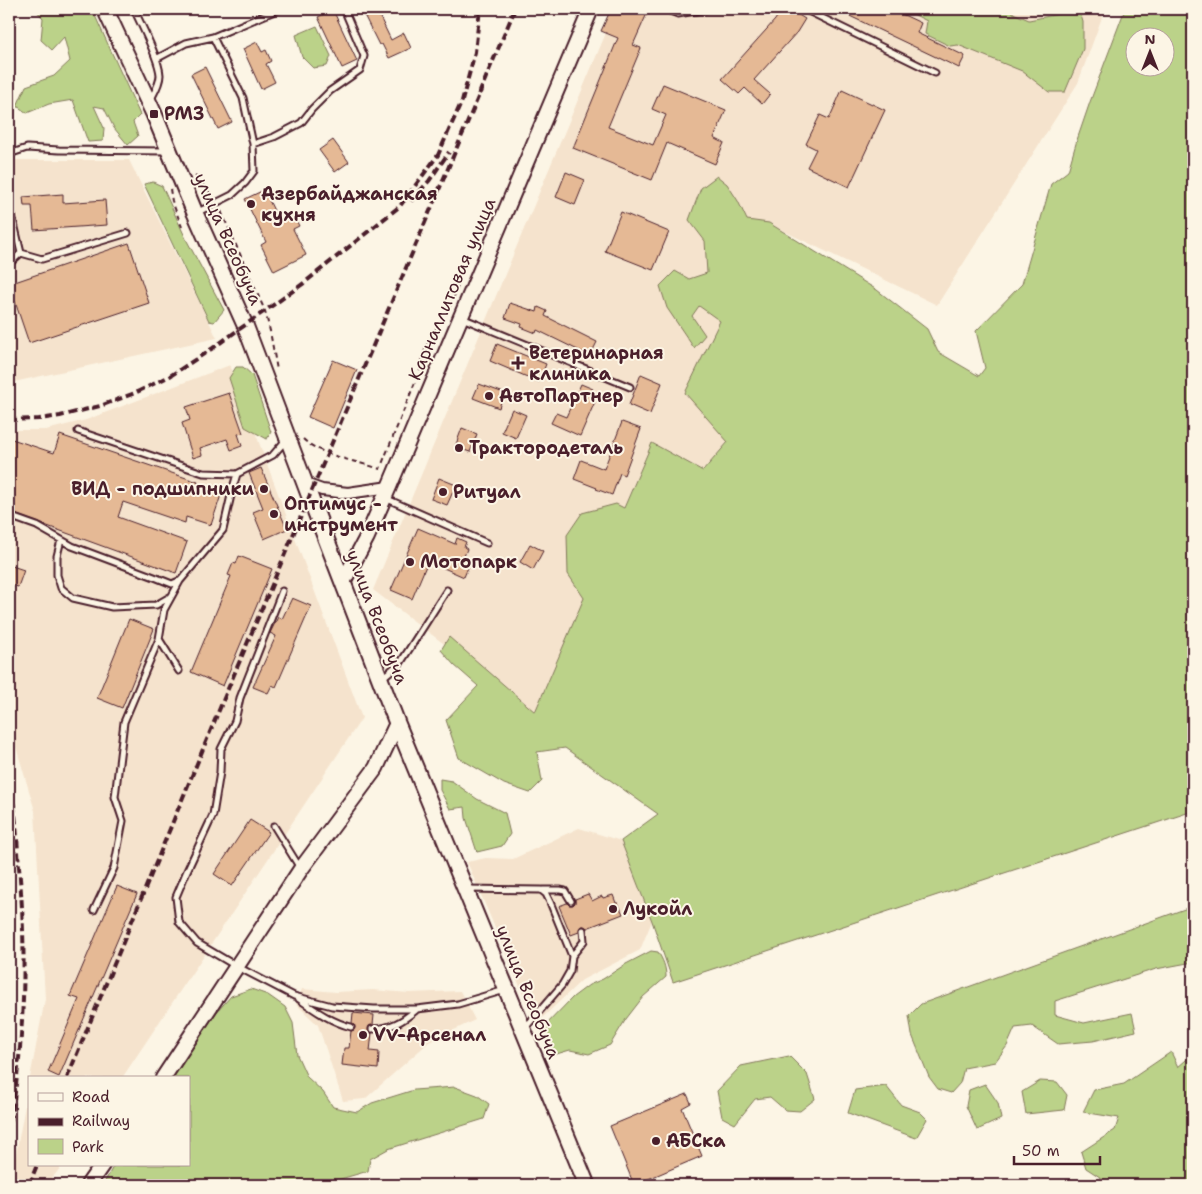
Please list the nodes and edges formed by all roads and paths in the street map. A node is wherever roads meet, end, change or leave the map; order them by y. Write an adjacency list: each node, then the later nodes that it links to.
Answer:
1 (105, 9): 14 (main road, улица Всеобуча)
2 (134, 9): 12 (lane)
3 (261, 9): 10 (lane)
4 (279, 9): 10 (lane)
5 (344, 9): 15 (lane)
6 (591, 9): 28 (street, Карналлитовая улица)
7 (665, 9): 8 (lane)
8 (707, 9)
9 (804, 9): 13 (lane)
10 (264, 15): 11 (lane)
11 (212, 37): 12 (lane); 15 (lane)
12 (156, 59): 14 (lane)
13 (935, 73)
14 (149, 102): 16 (main road, улица Всеобуча)
15 (253, 144): 20 (lane)
16 (170, 151): 17 (lane); 22 (main road, улица Всеобуча)
17 (9, 154)
18 (196, 178): 20 (path)
19 (170, 189): 23 (path)
20 (217, 202): 22 (lane); 29 (path)
21 (9, 207): 25 (lane)
22 (195, 213): 32 (main road, улица Всеобуча)
23 (182, 227)
24 (128, 233): 25 (lane)
25 (21, 253): 26 (lane)
26 (9, 264)
27 (458, 286): 32 (path)
28 (461, 318): 30 (lane); 35 (street, Карналлитовая улица)
29 (279, 377)
30 (630, 387)
31 (78, 431): 33 (lane)
32 (293, 436): 33 (lane); 34 (main road, улица Всеобуча)
33 (237, 474): 39 (lane)
34 (305, 484): 35 (street); 40 (main road, улица Всеобуча)
35 (387, 493): 38 (lane); 40 (street, Карналлитовая улица)
36 (9, 516): 37 (lane)
37 (61, 540): 39 (lane); 43 (lane)
38 (487, 543)
39 (180, 581): 43 (lane)
40 (343, 582): 46 (main road, улица Всеобуча)
41 (447, 590): 46 (lane)
42 (282, 591): 56 (lane)
43 (171, 596): 44 (lane)
44 (159, 639): 45 (lane); 53 (lane)
45 (179, 672)
46 (381, 679): 47 (main road, улица Всеобуча)
47 (398, 723): 49 (street); 50 (main road, улица Всеобуча)
48 (274, 826): 49 (lane)
49 (301, 869): 56 (street)
50 (466, 889): 51 (lane); 57 (main road, улица Всеобуча)
51 (541, 890): 52 (lane); 55 (lane)
52 (571, 901)
53 (94, 910)
54 (583, 930): 55 (lane)
55 (572, 956): 62 (lane)
56 (236, 966): 58 (lane); 63 (street)
57 (506, 990): 59 (lane); 62 (main road, улица Всеобуча)
58 (294, 996): 59 (lane); 60 (lane)
59 (417, 1010): 61 (lane)
60 (351, 1027)
61 (372, 1029)
62 (523, 1030): 66 (main road, улица Всеобуча)
63 (164, 1076)
64 (101, 1166): 65 (street)
65 (88, 1185)
66 (587, 1185)

